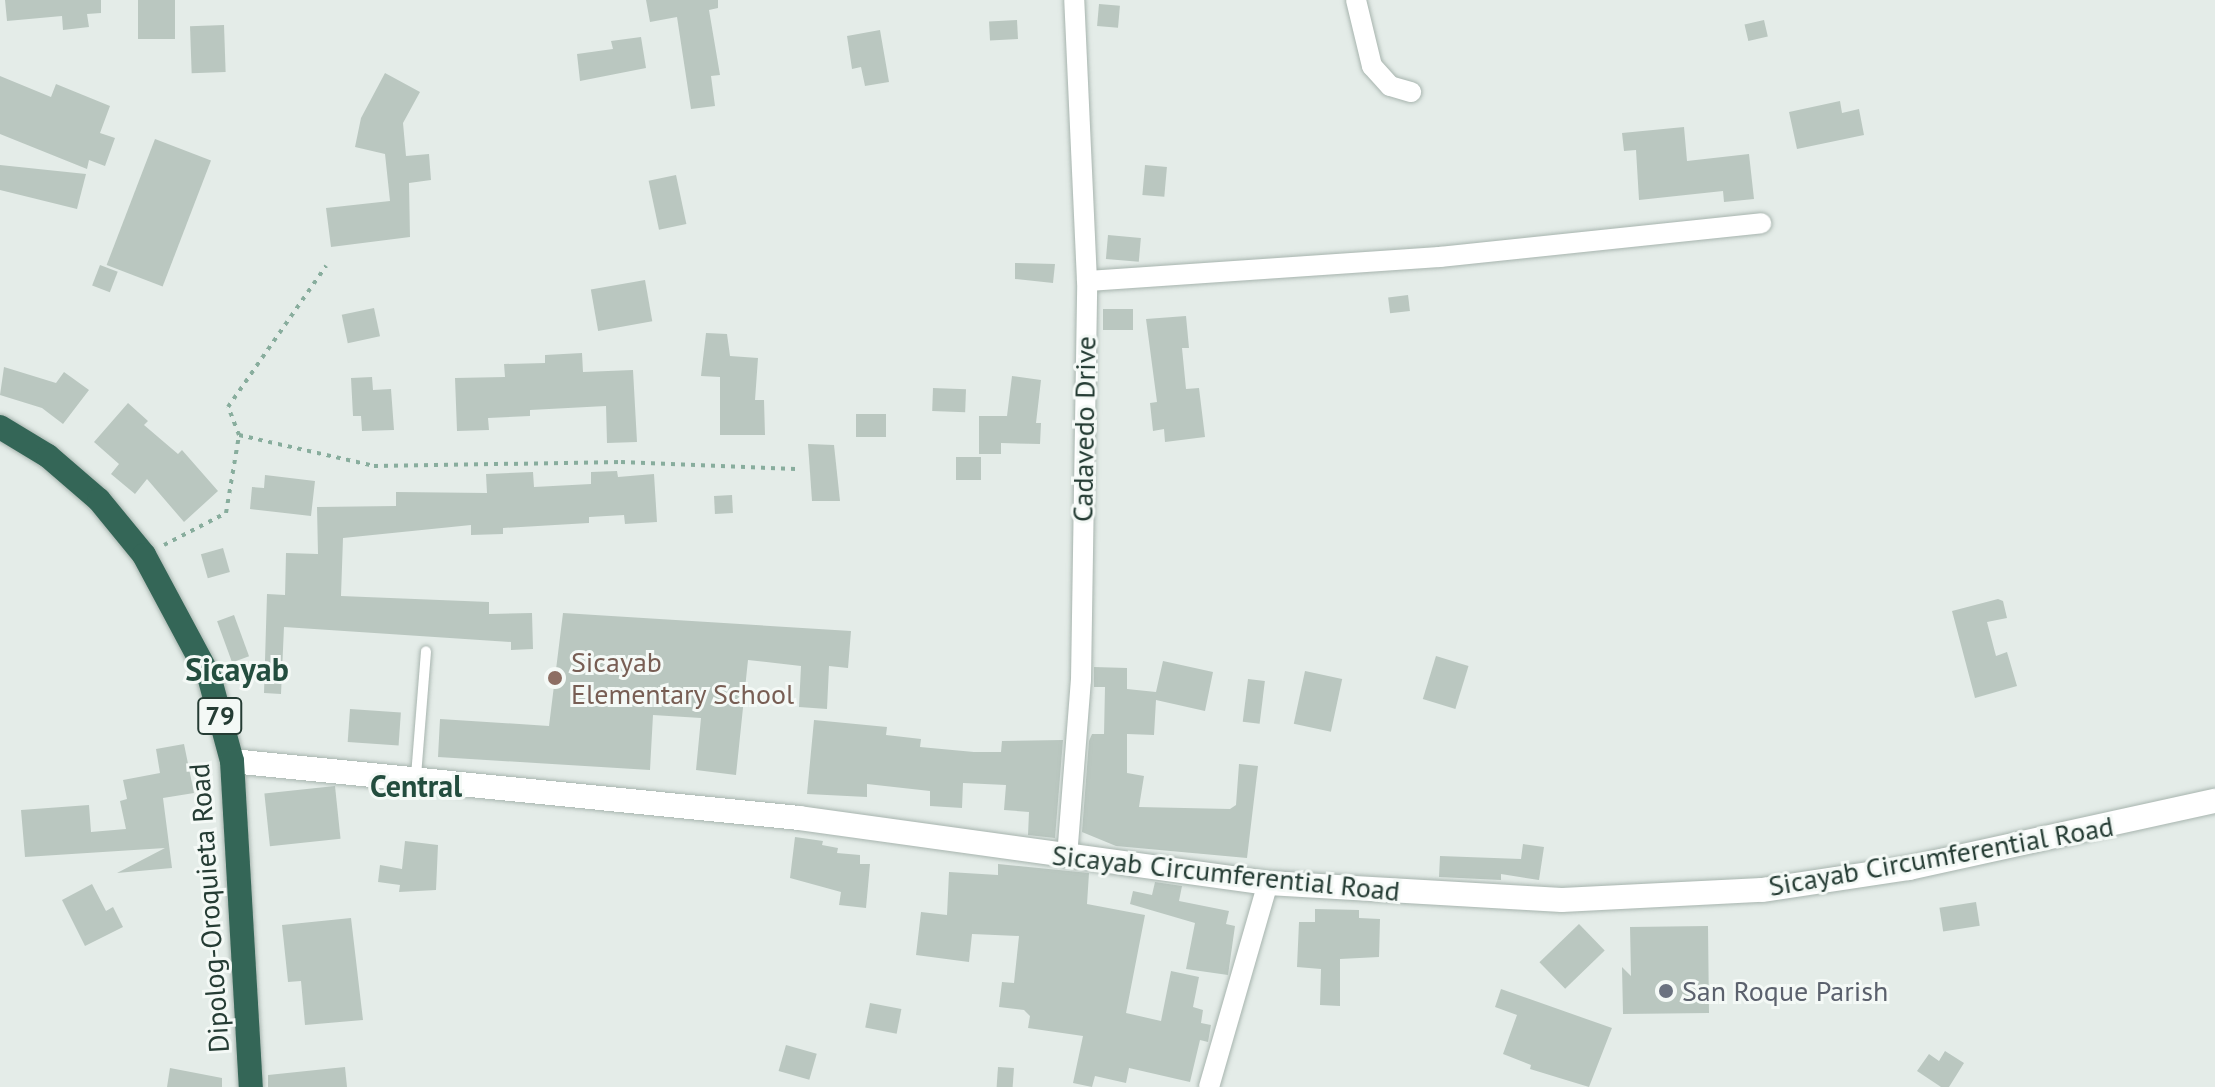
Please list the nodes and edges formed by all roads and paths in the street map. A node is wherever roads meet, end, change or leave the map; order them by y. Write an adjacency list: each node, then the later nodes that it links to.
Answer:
1 (1074, 0): 6 (street, Cadavedo Drive)
2 (1356, 0): 3 (street)
3 (1411, 92)
4 (1761, 223): 6 (street)
5 (326, 266): 8 (path)
6 (1087, 281): 15 (street, Cadavedo Drive)
7 (0, 427): 10 (highway, Dipolog-Oroquieta Road / 79)
8 (239, 435): 9 (path); 10 (path)
9 (796, 469)
10 (144, 555): 12 (highway, Dipolog-Oroquieta Road / 79)
11 (426, 651): 13 (lane)
12 (232, 761): 13 (street, Sicayab Circumferential Road); 17 (highway, Dipolog-Oroquieta Road / 79)
13 (416, 776): 15 (street, Sicayab Circumferential Road)
14 (2215, 801): 16 (street, Sicayab Circumferential Road)
15 (1067, 857): 16 (street, Sicayab Circumferential Road)
16 (1268, 883): 18 (street)
17 (251, 1087)
18 (1209, 1087)

